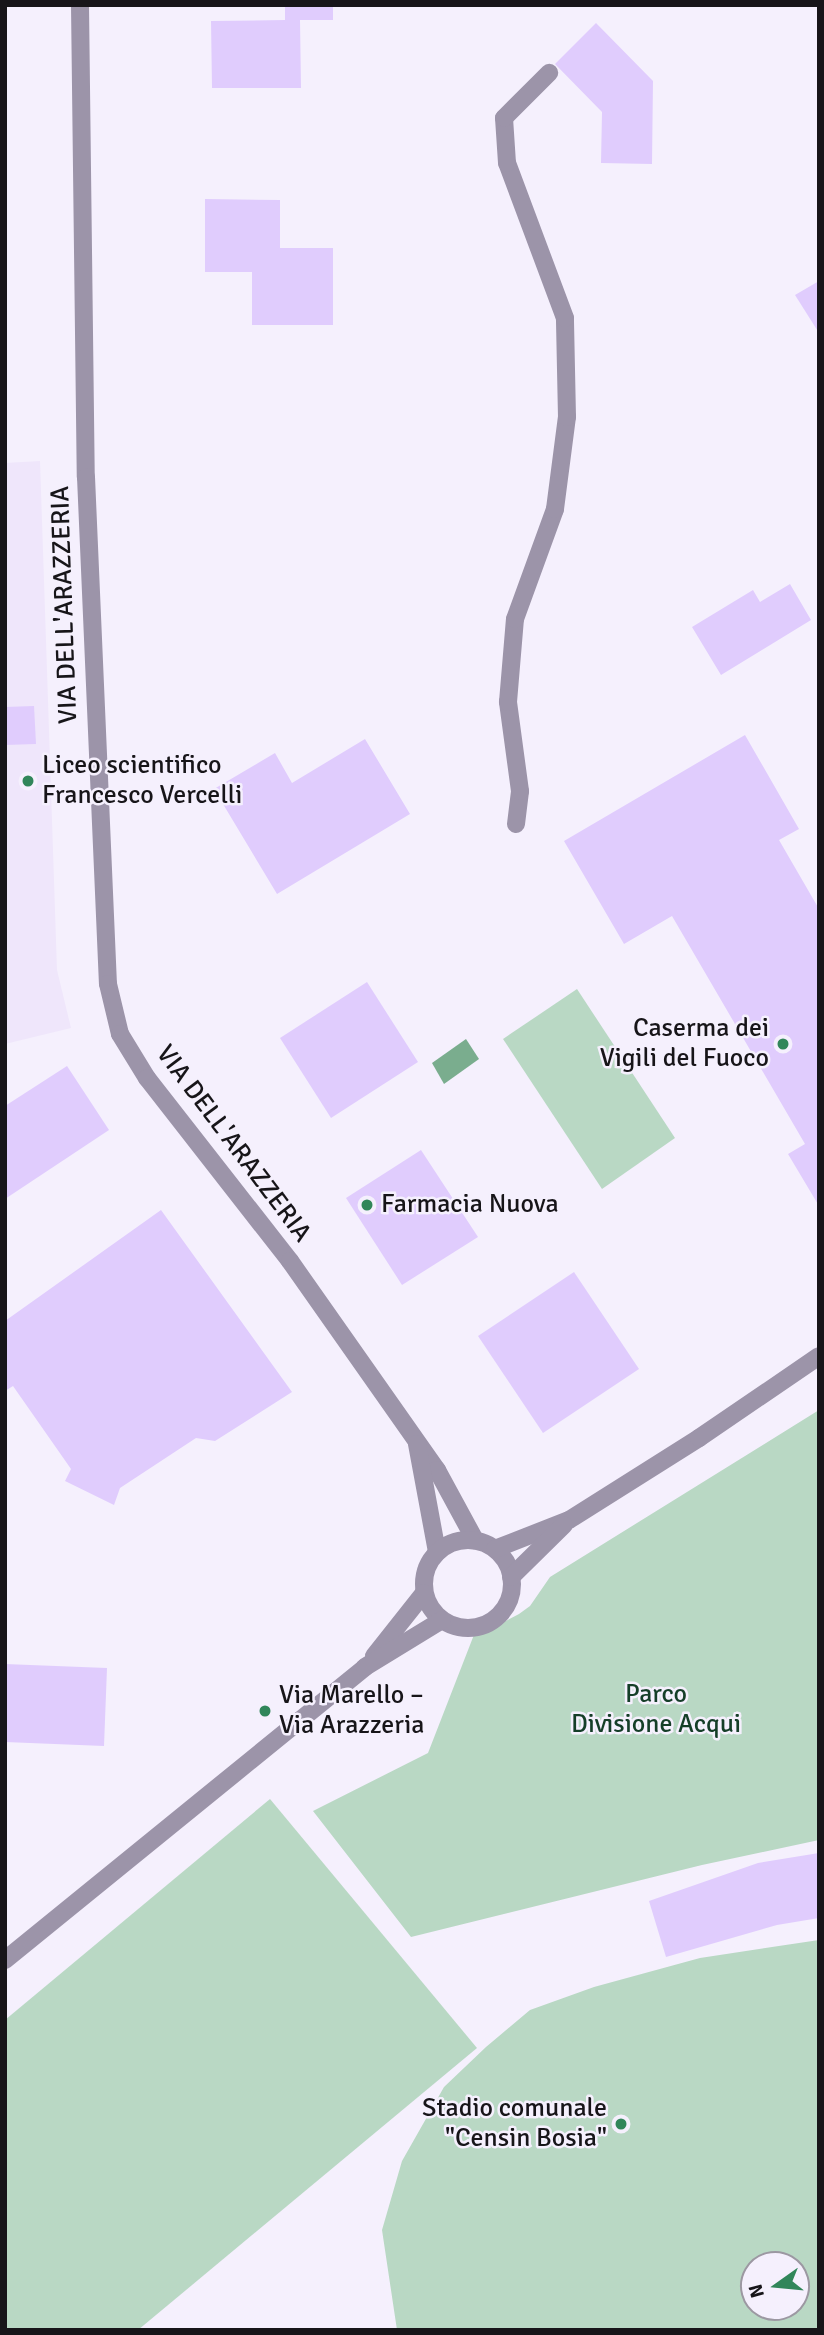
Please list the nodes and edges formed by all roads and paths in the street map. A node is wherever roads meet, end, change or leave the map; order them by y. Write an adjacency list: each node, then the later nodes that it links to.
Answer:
1 (80, 5): 5 (street, VIA DELL'ARAZZERIA)
2 (549, 73): 3 (street)
3 (516, 824)
4 (819, 1356): 6 (street)
5 (416, 1441): 7 (street, VIA DELL'ARAZZERIA); 9 (street, VIA DELL'ARAZZERIA)
6 (569, 1520): 8 (street); 10 (street)
7 (475, 1540): 8 (street); 9 (street)
8 (495, 1549): 10 (street)
9 (437, 1552): 11 (street)
10 (511, 1577): 12 (street)
11 (424, 1593): 12 (street); 13 (street)
12 (442, 1620): 13 (street)
13 (365, 1667): 14 (street)
14 (5, 1960)

